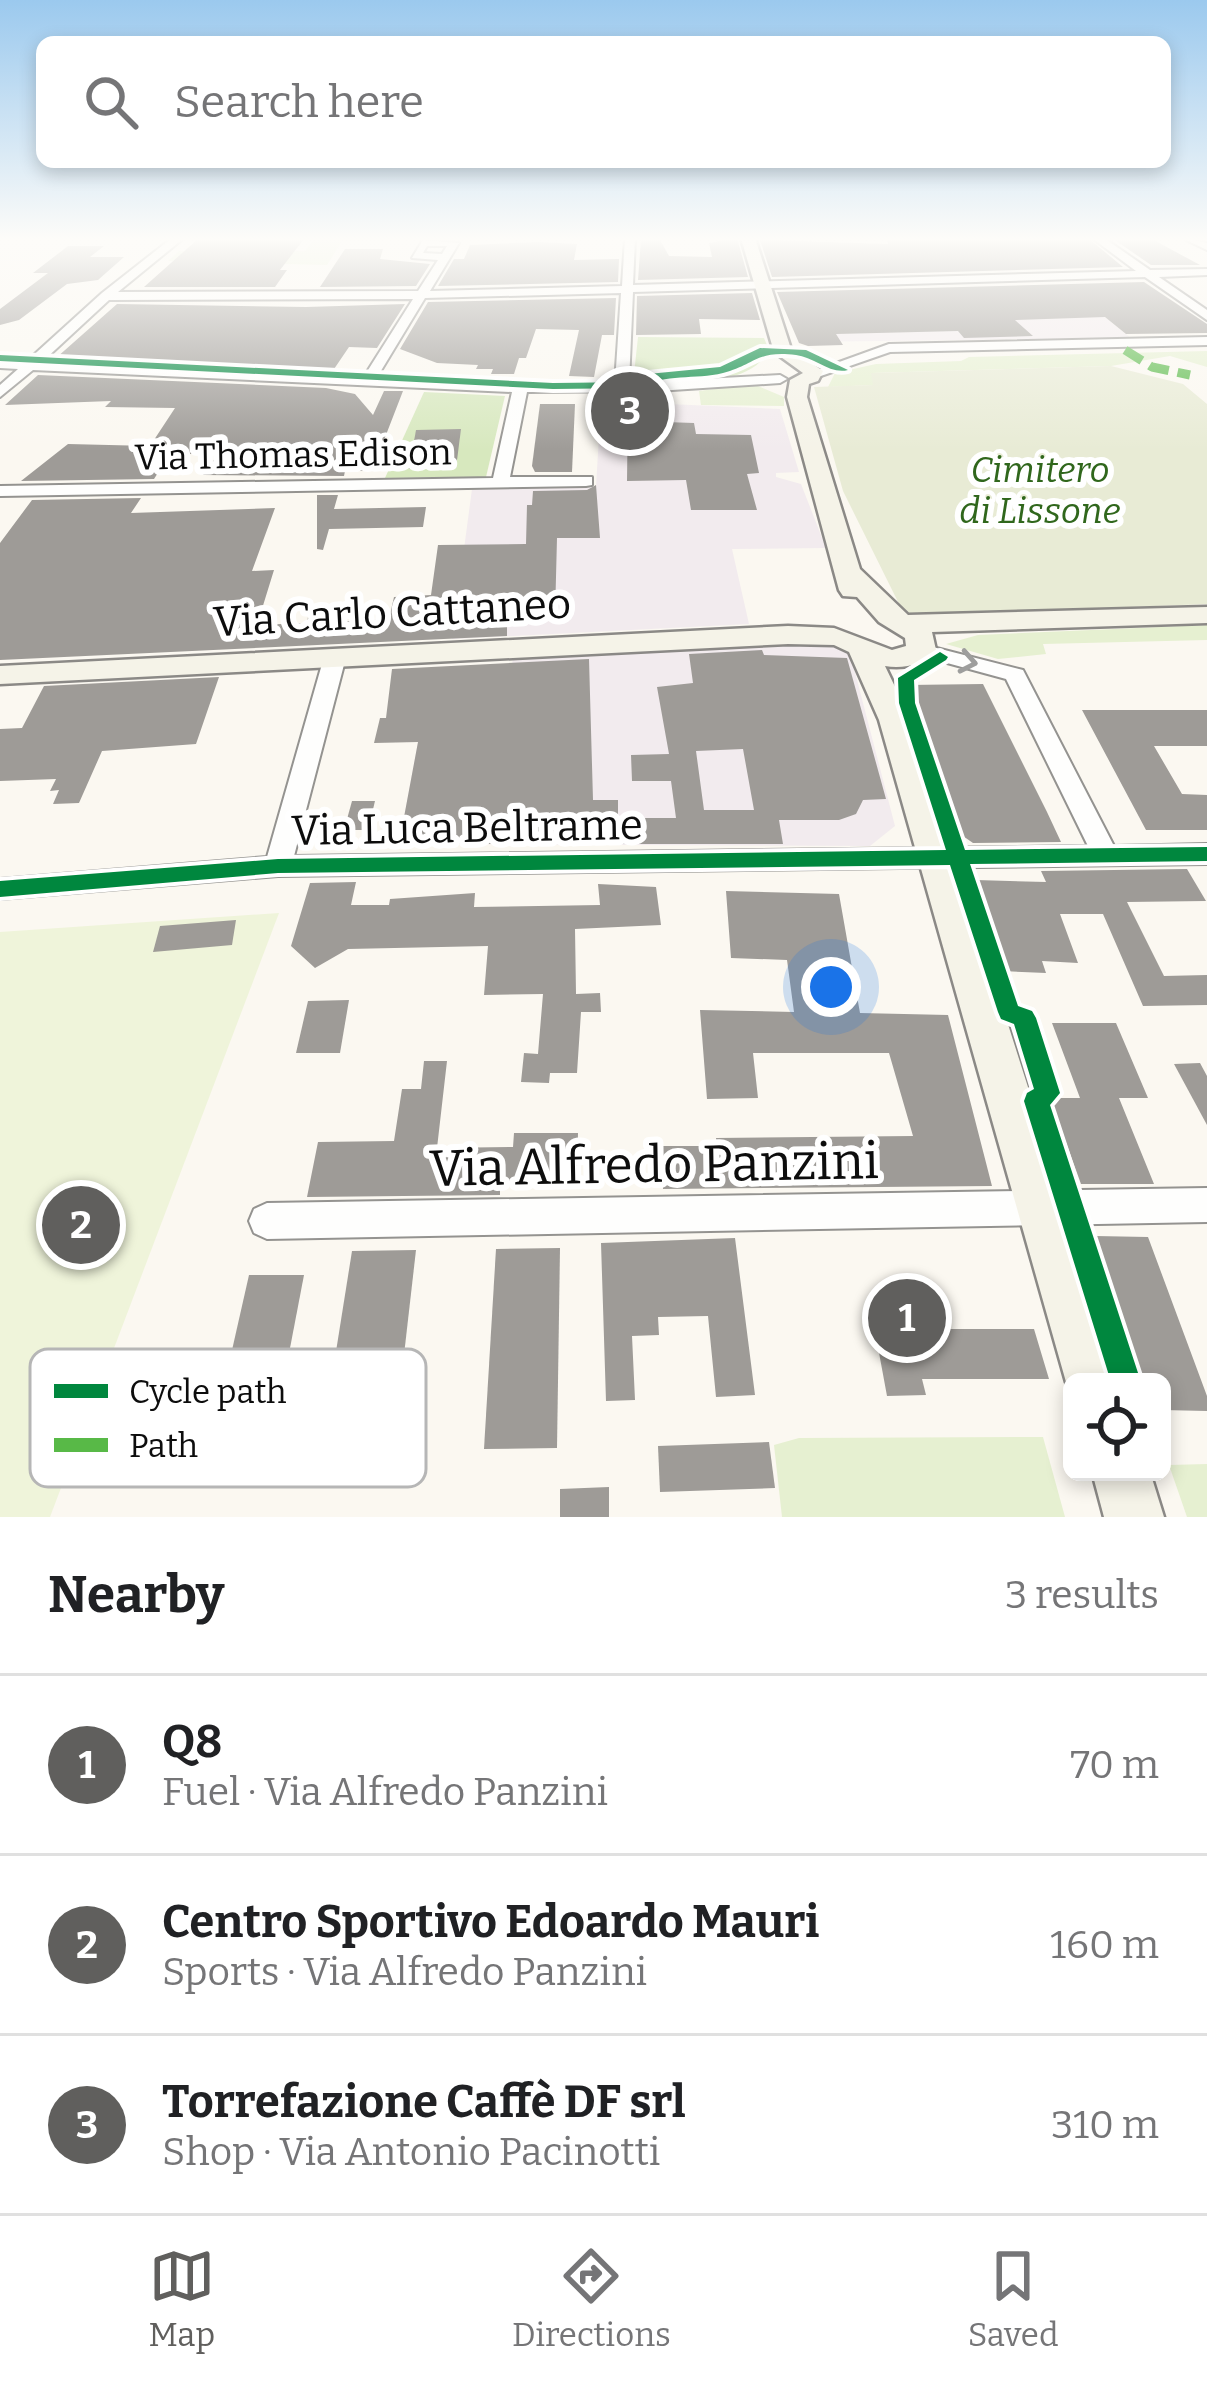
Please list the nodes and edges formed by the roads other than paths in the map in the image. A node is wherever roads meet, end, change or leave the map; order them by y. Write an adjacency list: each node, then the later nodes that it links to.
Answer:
1 (92, 309): 7 (street)
2 (412, 309): 9 (street)
3 (628, 309): 10 (street)
4 (773, 309): 8 (street)
5 (1207, 343): 8 (street)
6 (0, 364): 7 (street)
7 (31, 365): 9 (street); 12 (street)
8 (796, 371): 10 (street); 16 (street)
9 (366, 384): 11 (street)
10 (622, 388): 11 (street)
11 (520, 389): 14 (street)
12 (0, 393)
13 (586, 482): 14 (street, Via Thomas Edison)
14 (500, 484): 15 (street, Via Thomas Edison)
15 (0, 491)
16 (849, 573): 18 (street); 19 (street)
17 (1207, 615): 19 (street)
18 (857, 636): 19 (street, Via Carlo Cattaneo); 20 (street, Via Carlo Cattaneo); 22 (street)
19 (910, 640): 22 (street); 24 (street, one-way to 24)
20 (335, 657): 21 (street, Via Carlo Cattaneo); 26 (street)
21 (0, 674)
22 (895, 720): 25 (street)
23 (1207, 854): 24 (street, Via Luca Beltrame)
24 (1106, 855): 25 (street, Via Luca Beltrame)
25 (936, 856): 26 (street, Via Luca Beltrame); 29 (street)
26 (278, 866): 27 (street, Via Luca Beltrame)
27 (0, 890)
28 (1207, 1205): 29 (street, Via Alfredo Panzini)
29 (1042, 1210): 30 (street, Via Alfredo Panzini); 31 (street)
30 (266, 1221)
31 (1091, 1373)
32 (1124, 1481): 33 (street)
33 (1134, 1517)

